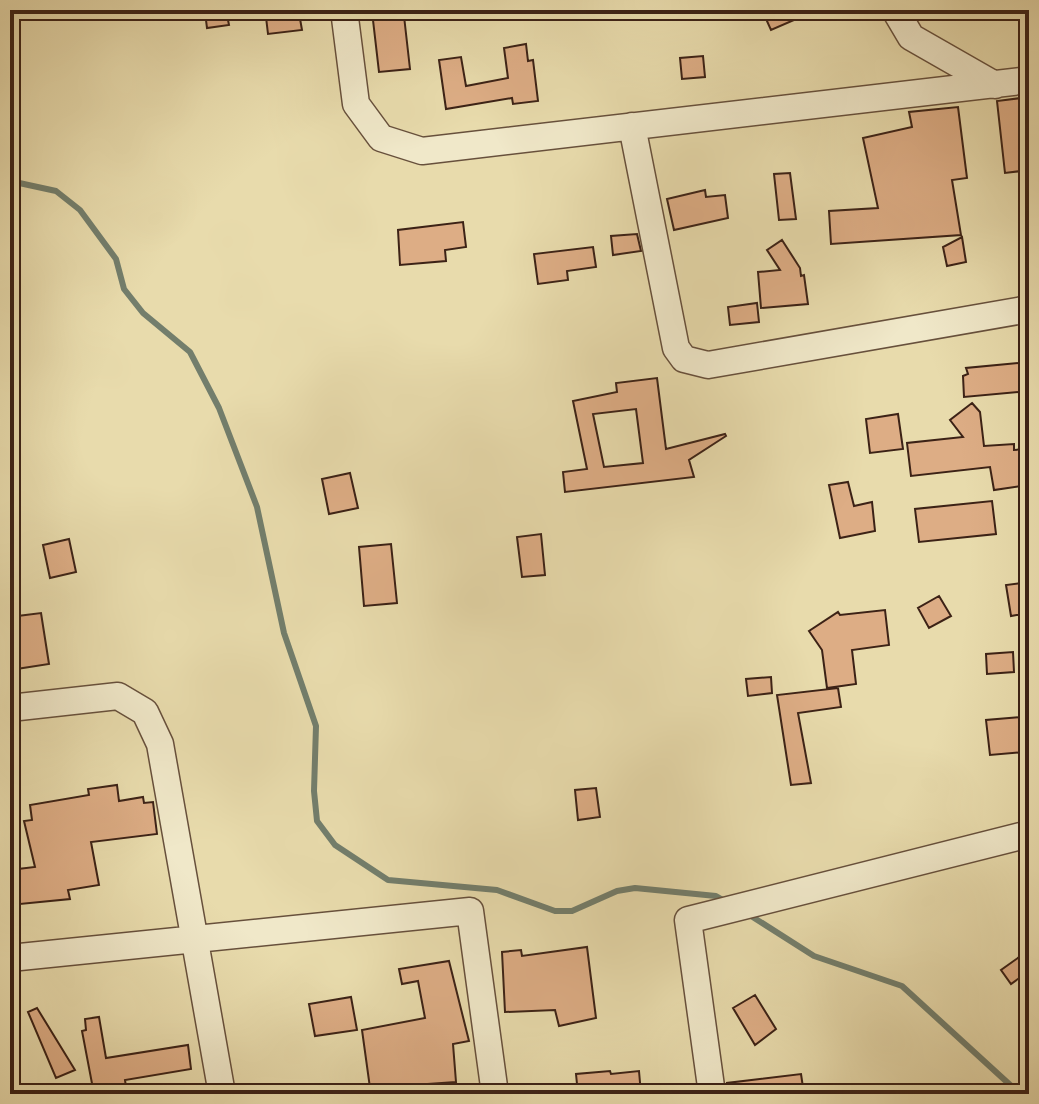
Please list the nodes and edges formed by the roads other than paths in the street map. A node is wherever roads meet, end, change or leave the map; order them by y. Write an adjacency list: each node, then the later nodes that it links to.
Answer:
1 (344, 10): 5 (street)
2 (895, 10): 4 (street)
3 (1029, 80): 4 (street)
4 (995, 85): 5 (street)
5 (632, 126): 6 (street)
6 (1029, 309)
7 (10, 708): 9 (street)
8 (1029, 834): 13 (street)
9 (197, 940): 10 (street); 11 (street); 12 (street)
10 (10, 958)
11 (222, 1094)
12 (495, 1094)
13 (712, 1094)

